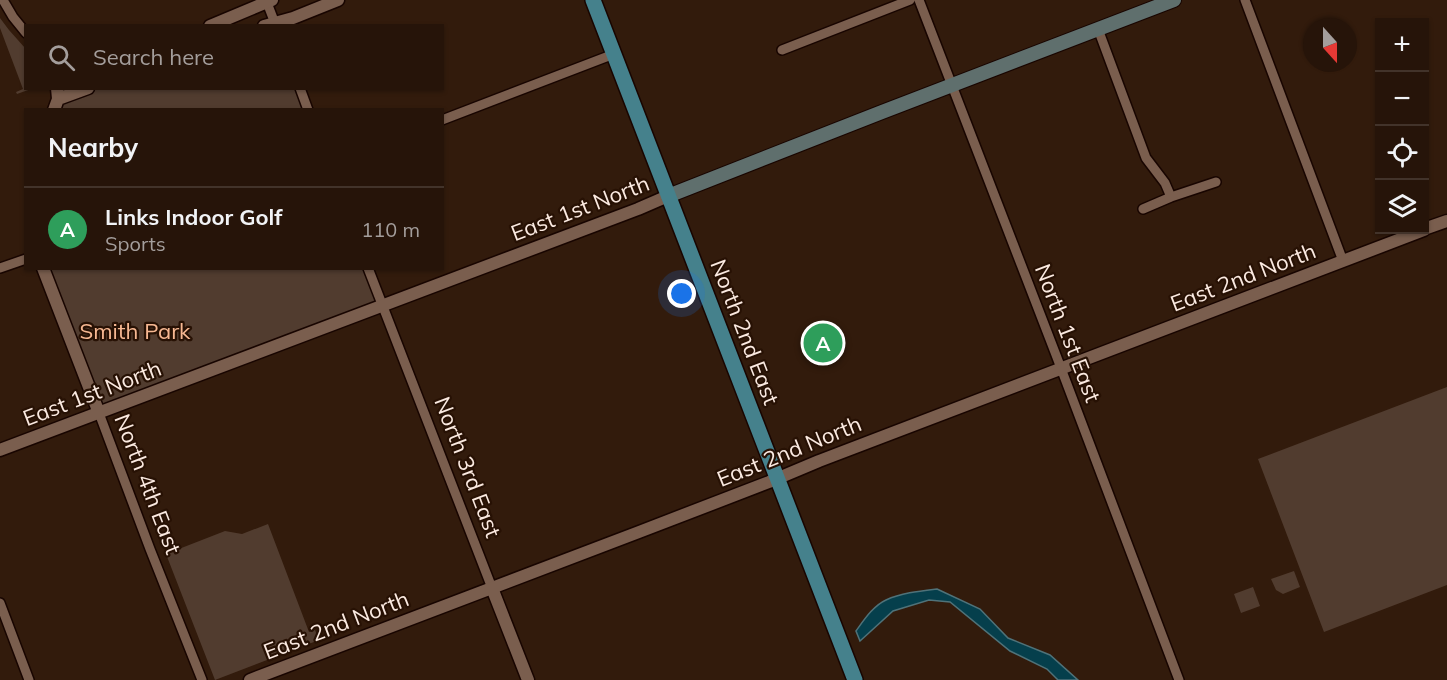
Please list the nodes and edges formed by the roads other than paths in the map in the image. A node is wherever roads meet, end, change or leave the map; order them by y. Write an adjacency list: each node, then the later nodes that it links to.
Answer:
1 (3, 0): 12 (street)
2 (338, 0): 10 (street)
3 (593, 0): 14 (main road, North 2nd East)
4 (910, 0): 13 (street)
5 (919, 0): 15 (street, North 1st East)
6 (1174, 0): 11 (main road, East 1st North)
7 (1245, 0): 29 (street)
8 (268, 1): 9 (street); 10 (street)
9 (215, 24)
10 (272, 24)
11 (1098, 29): 15 (main road, East 1st North); 23 (street)
12 (24, 30)
13 (782, 50)
14 (614, 54): 20 (street); 22 (main road, North 2nd East)
15 (952, 85): 22 (main road, East 1st North); 34 (street, North 1st East)
16 (82, 90): 18 (street)
17 (301, 90): 19 (street)
18 (56, 99)
19 (307, 108)
20 (444, 119)
21 (1216, 182): 23 (street)
22 (668, 196): 33 (street, East 1st North); 37 (main road, North 2nd East)
23 (1171, 197): 24 (street)
24 (1143, 209)
25 (1447, 220): 26 (street, East 2nd North)
26 (1429, 227)
27 (1411, 234): 29 (street, East 2nd North)
28 (24, 260): 30 (street)
29 (1343, 261): 34 (street, East 2nd North)
30 (0, 268)
31 (44, 270): 35 (street, North 4th East)
32 (369, 270): 33 (street, North 3rd East)
33 (382, 305): 35 (street, East 1st North); 38 (street, North 3rd East)
34 (1061, 369): 37 (street, East 2nd North); 45 (street, North 1st East)
35 (99, 412): 36 (street, East 1st North); 41 (street, North 4th East)
36 (0, 450)
37 (777, 478): 38 (street, East 2nd North); 44 (main road, North 2nd East)
38 (492, 588): 42 (street, East 2nd North); 43 (street, North 3rd East)
39 (0, 603): 40 (street)
40 (29, 680)
41 (201, 680)
42 (250, 680)
43 (528, 680)
44 (855, 680)
45 (1179, 680)

